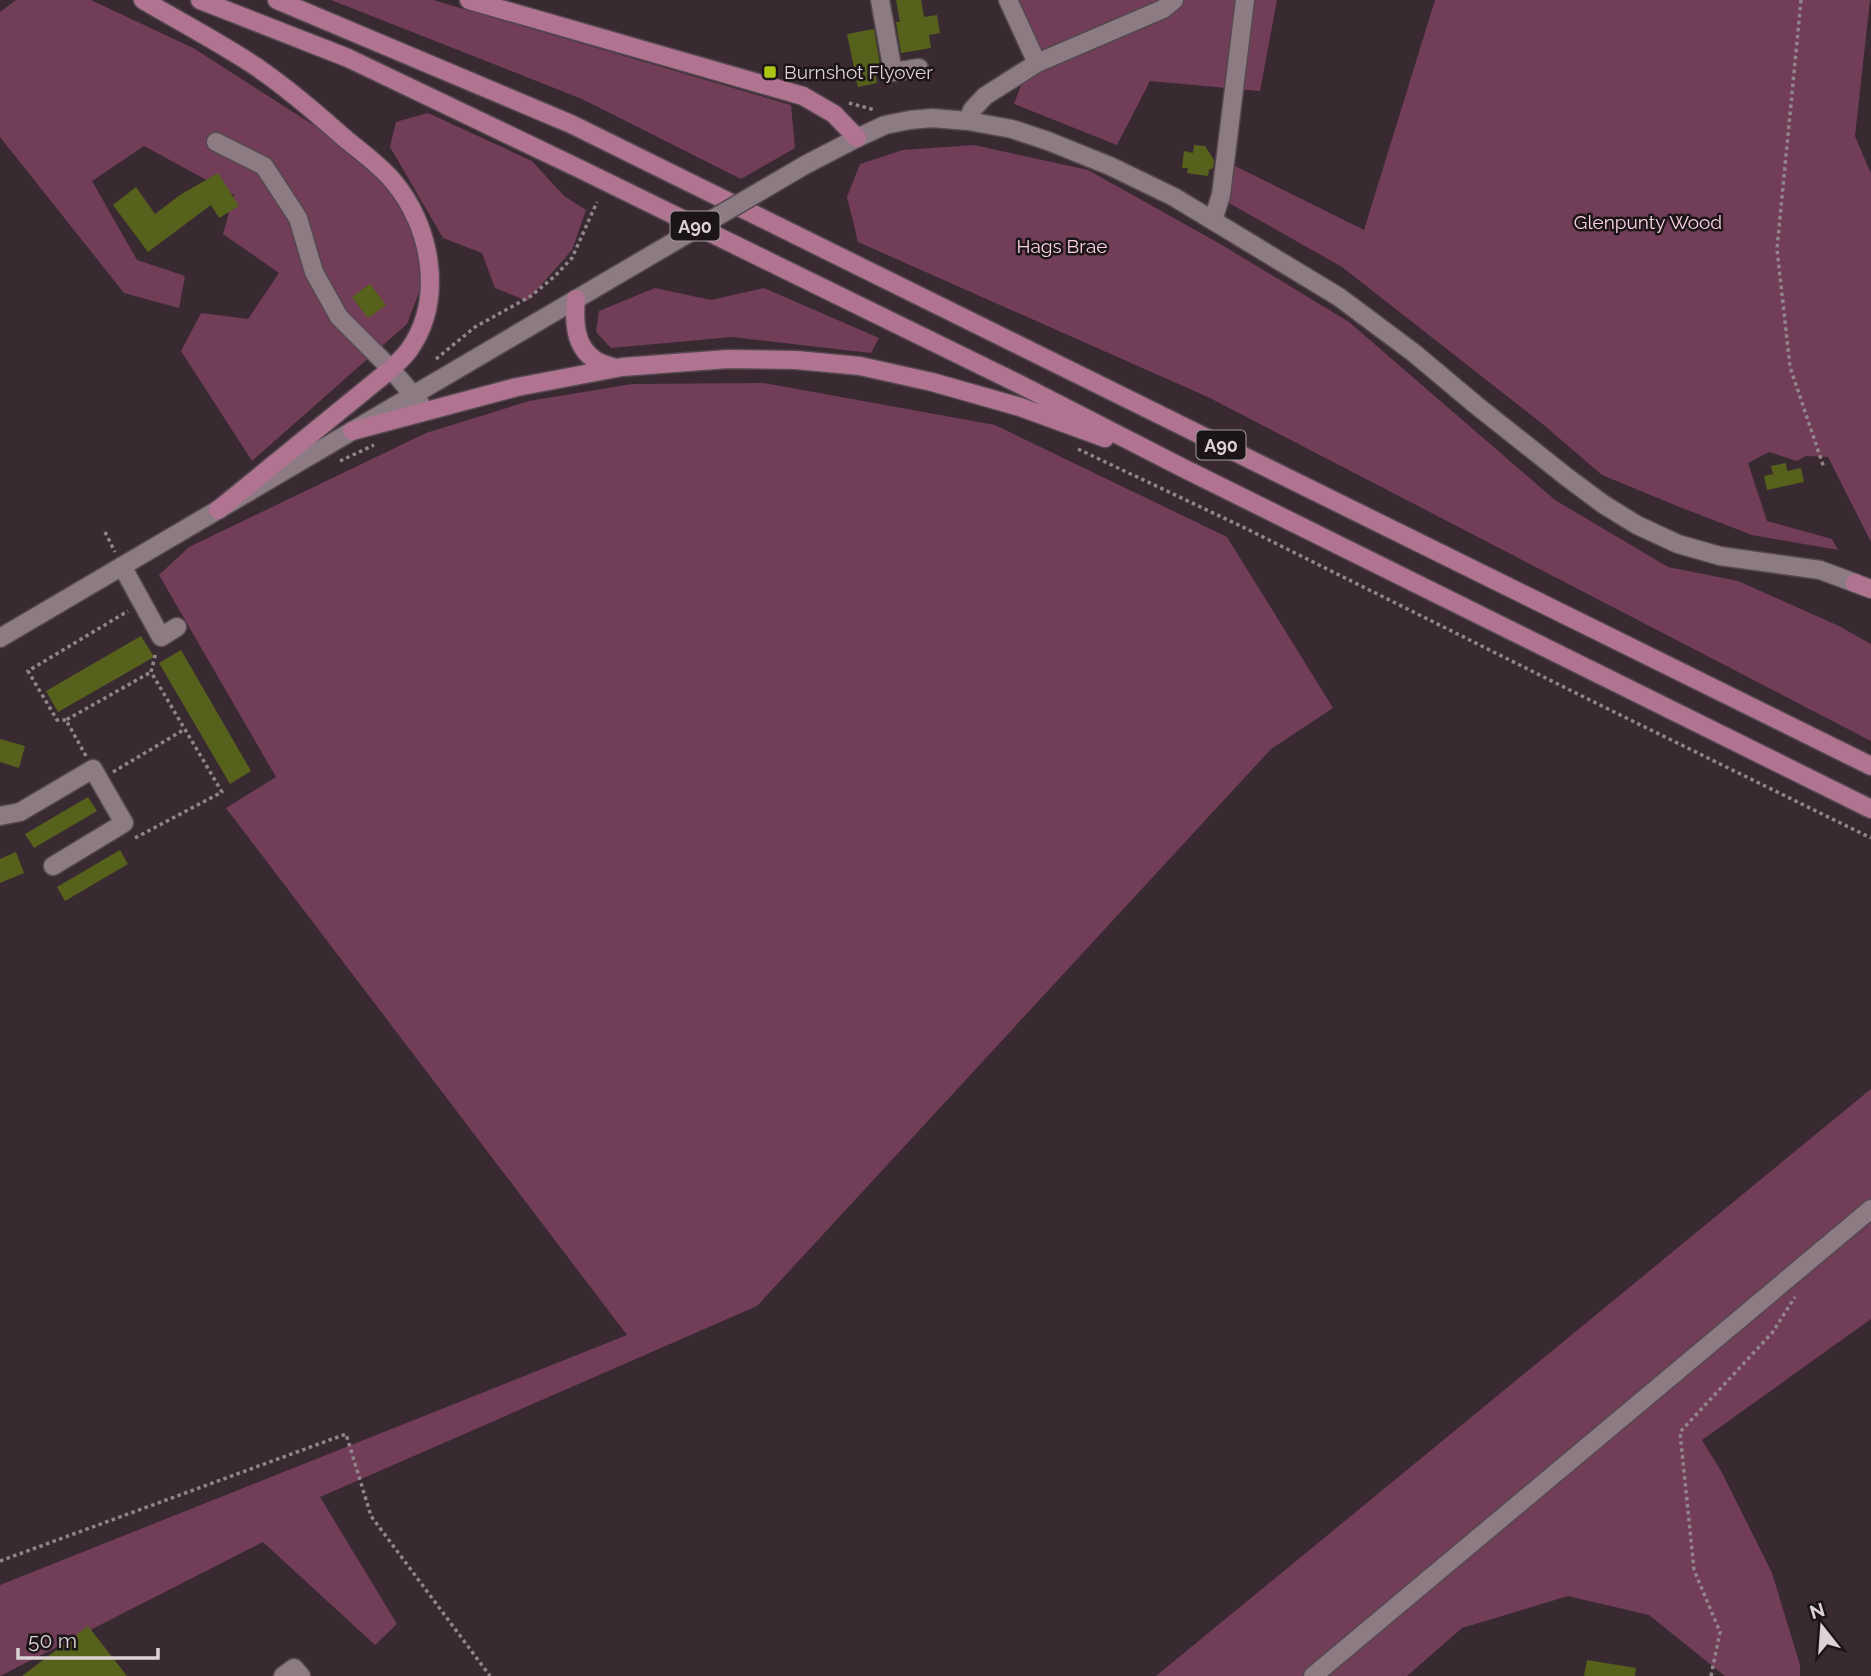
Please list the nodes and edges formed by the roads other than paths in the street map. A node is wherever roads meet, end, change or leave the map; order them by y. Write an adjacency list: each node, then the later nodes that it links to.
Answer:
1 (143, 0): 17 (main road)
2 (200, 0): 21 (main road, A90)
3 (276, 0): 27 (main road, A90)
4 (469, 0): 12 (main road)
5 (880, 0): 10 (street)
6 (1008, 0): 9 (street)
7 (1174, 0): 9 (street)
8 (1245, 0): 14 (street)
9 (1037, 63): 11 (street)
10 (919, 68)
11 (968, 121): 12 (street); 14 (street)
12 (857, 138): 15 (street, bridge)
13 (216, 142): 17 (street)
14 (1213, 220): 24 (street)
15 (576, 299): 16 (main road); 18 (street)
16 (616, 368): 19 (main road); 21 (main road)
17 (391, 369): 18 (street); 22 (main road)
18 (414, 395): 19 (street); 20 (street)
19 (427, 411): 20 (main road)
20 (352, 431): 22 (street)
21 (1184, 468): 28 (main road, A90)
22 (218, 510): 23 (street)
23 (122, 566): 25 (street); 26 (street)
24 (1863, 586)
25 (177, 627)
26 (0, 638)
27 (1871, 766)
28 (1871, 809)
29 (0, 816): 30 (street)
30 (53, 866)
31 (1871, 1209): 34 (street)
32 (283, 1676): 33 (street)
33 (301, 1676)
34 (1313, 1676)

